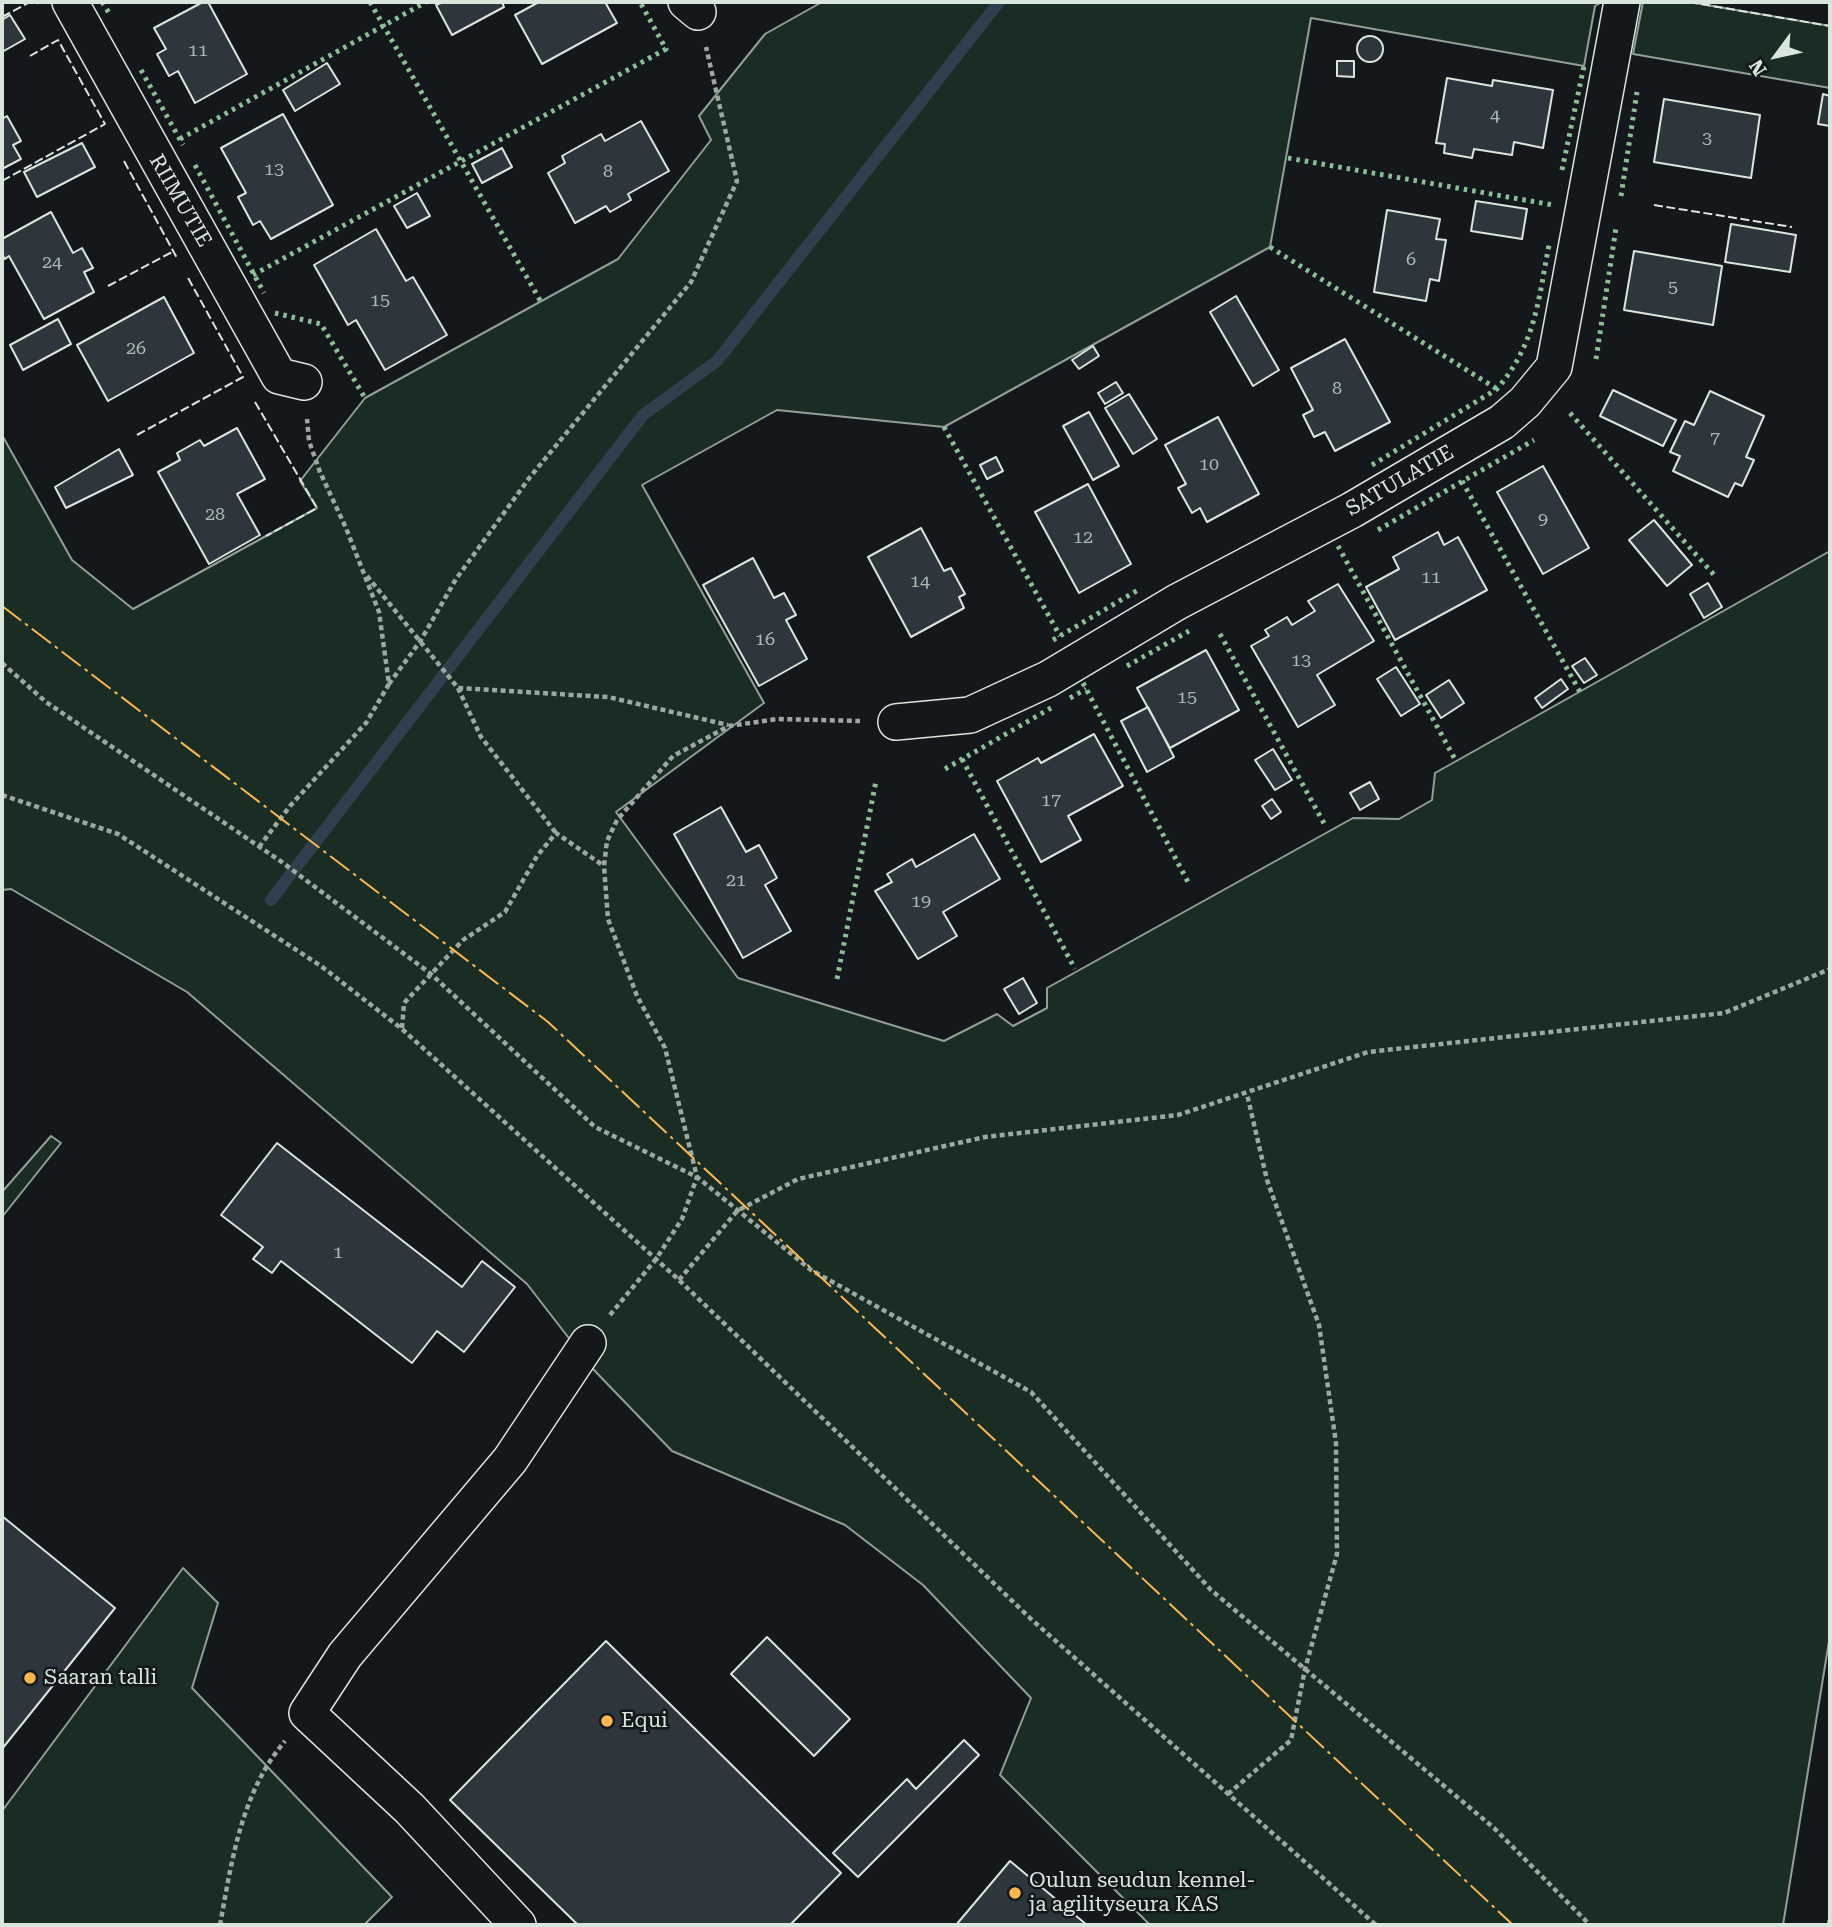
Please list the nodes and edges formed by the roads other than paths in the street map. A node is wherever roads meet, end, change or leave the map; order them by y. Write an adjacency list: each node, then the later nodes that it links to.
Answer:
1 (70, 2): 3 (street, RIIMUTIE)
2 (1622, 2): 4 (street, SATULATIE)
3 (304, 382)
4 (896, 722)
5 (588, 1343): 6 (street)
6 (518, 1925)

